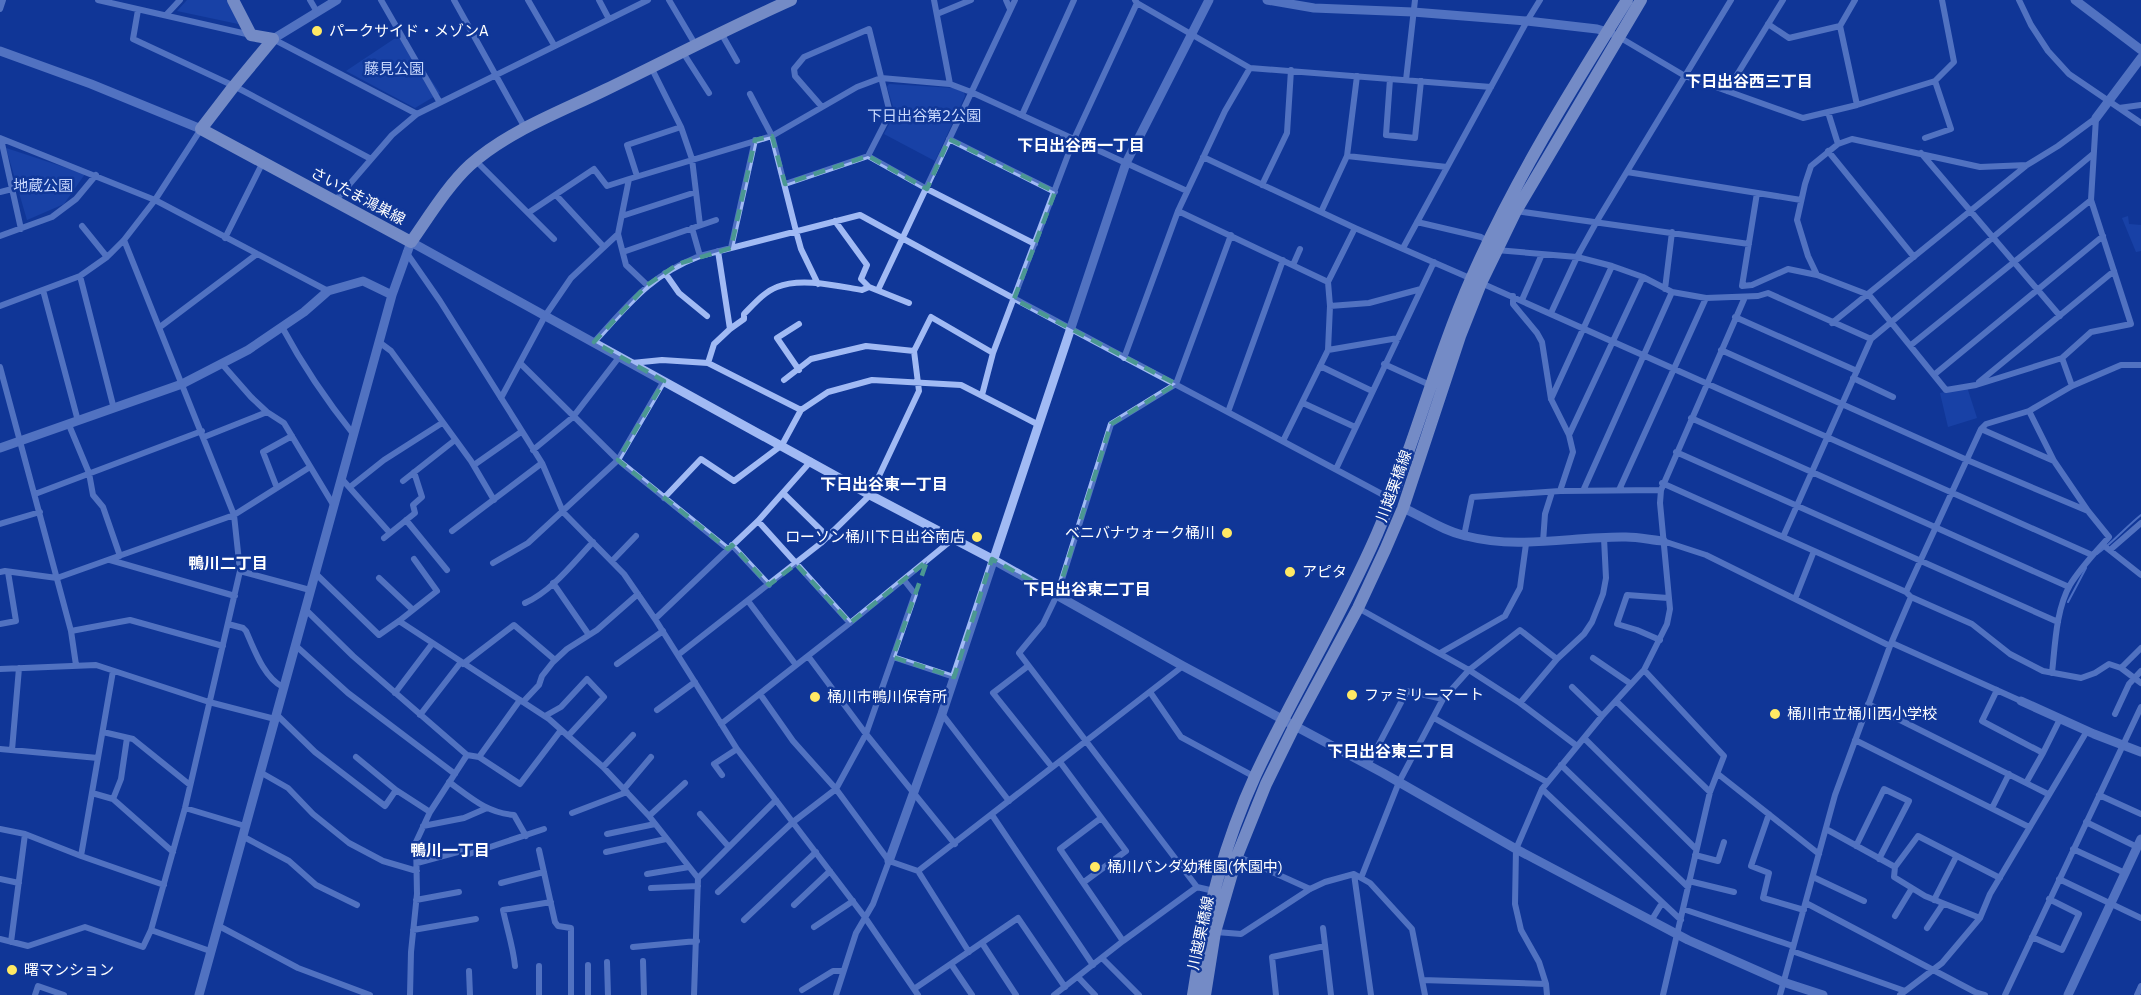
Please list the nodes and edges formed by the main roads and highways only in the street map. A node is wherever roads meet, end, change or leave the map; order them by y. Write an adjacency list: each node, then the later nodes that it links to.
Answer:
1 (233, 0): 2 (main road, さいたま鴻巣線)
2 (791, 0)
3 (1626, 0): 5 (main road, 川越栗橋線)
4 (1641, 0): 5 (main road, 川越栗橋線)
5 (1613, 34): 6 (main road, 川越栗橋線); 6 (main road, 川越栗橋線)
6 (1492, 245): 7 (main road, 川越栗橋線)
7 (1476, 281): 8 (main road, 川越栗橋線); 8 (main road, 川越栗橋線)
8 (1288, 723): 9 (main road, 川越栗橋線); 10 (main road, 川越栗橋線)
9 (1193, 995)
10 (1205, 995)

